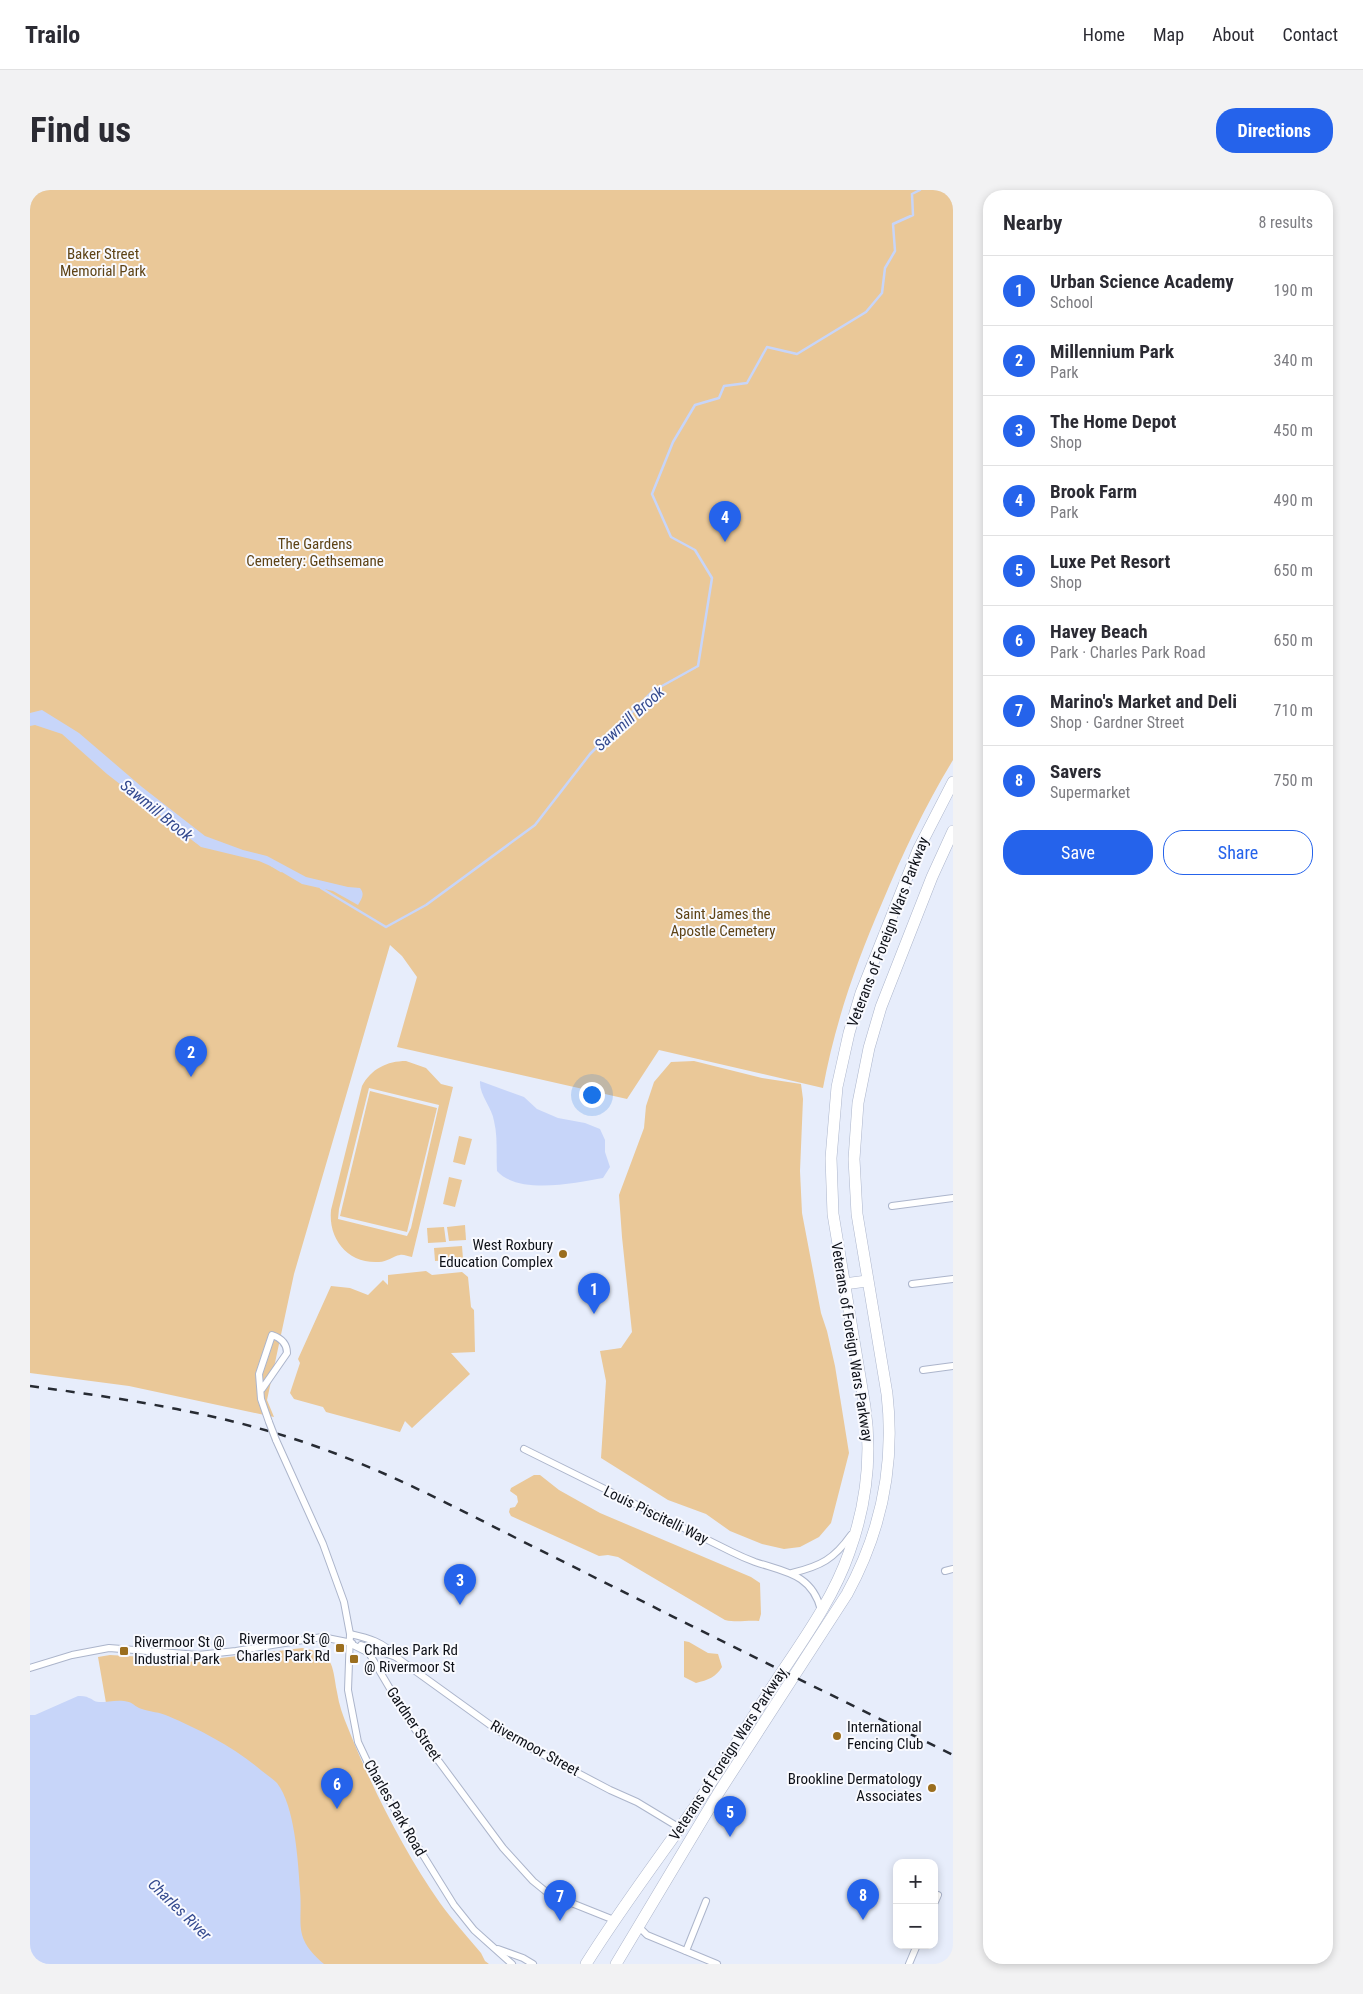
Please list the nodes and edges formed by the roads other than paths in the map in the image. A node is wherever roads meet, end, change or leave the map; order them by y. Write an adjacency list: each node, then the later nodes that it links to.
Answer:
1 (953, 782): 7 (highway, Veterans of Foreign Wars Parkway)
2 (953, 831): 6 (highway, Veterans of Foreign Wars Parkway)
3 (953, 1198): 4 (street)
4 (892, 1206)
5 (953, 1279): 8 (street)
6 (867, 1281): 7 (highway); 25 (highway, Veterans of Foreign Wars Parkway)
7 (844, 1284): 13 (highway, Veterans of Foreign Wars Parkway)
8 (912, 1284)
9 (953, 1366): 10 (street)
10 (923, 1370)
11 (262, 1389): 11 (street); 18 (street, bridge)
12 (524, 1449): 16 (street, Louis Piscitelli Way)
13 (858, 1526): 16 (street); 17 (highway, Veterans of Foreign Wars Parkway)
14 (953, 1569): 15 (street)
15 (945, 1571)
16 (792, 1573): 17 (street, Louis Piscitelli Way)
17 (822, 1610): 22 (highway, Veterans of Foreign Wars Parkway)
18 (350, 1634): 19 (street); 20 (street, Rivermoor Street)
19 (349, 1643): 20 (street, Rivermoor Street); 21 (street, Rivermoor Street); 24 (street, Gardner Street); 26 (street, Charles Park Road)
20 (396, 1657): 22 (street, Rivermoor Street)
21 (30, 1668)
22 (680, 1828): 24 (highway, Veterans of Foreign Wars Parkway)
23 (706, 1901): 28 (street)
24 (614, 1920): 31 (highway, Veterans of Foreign Wars Parkway)
25 (640, 1927): 28 (street); 32 (highway, Veterans of Foreign Wars Parkway)
26 (497, 1949): 29 (street, Charles Park Road); 30 (street, Charles Park Road)
27 (915, 1949): 34 (street)
28 (686, 1951): 33 (street)
29 (512, 1964)
30 (533, 1964)
31 (586, 1964)
32 (616, 1964)
33 (717, 1964)
34 (909, 1964)

